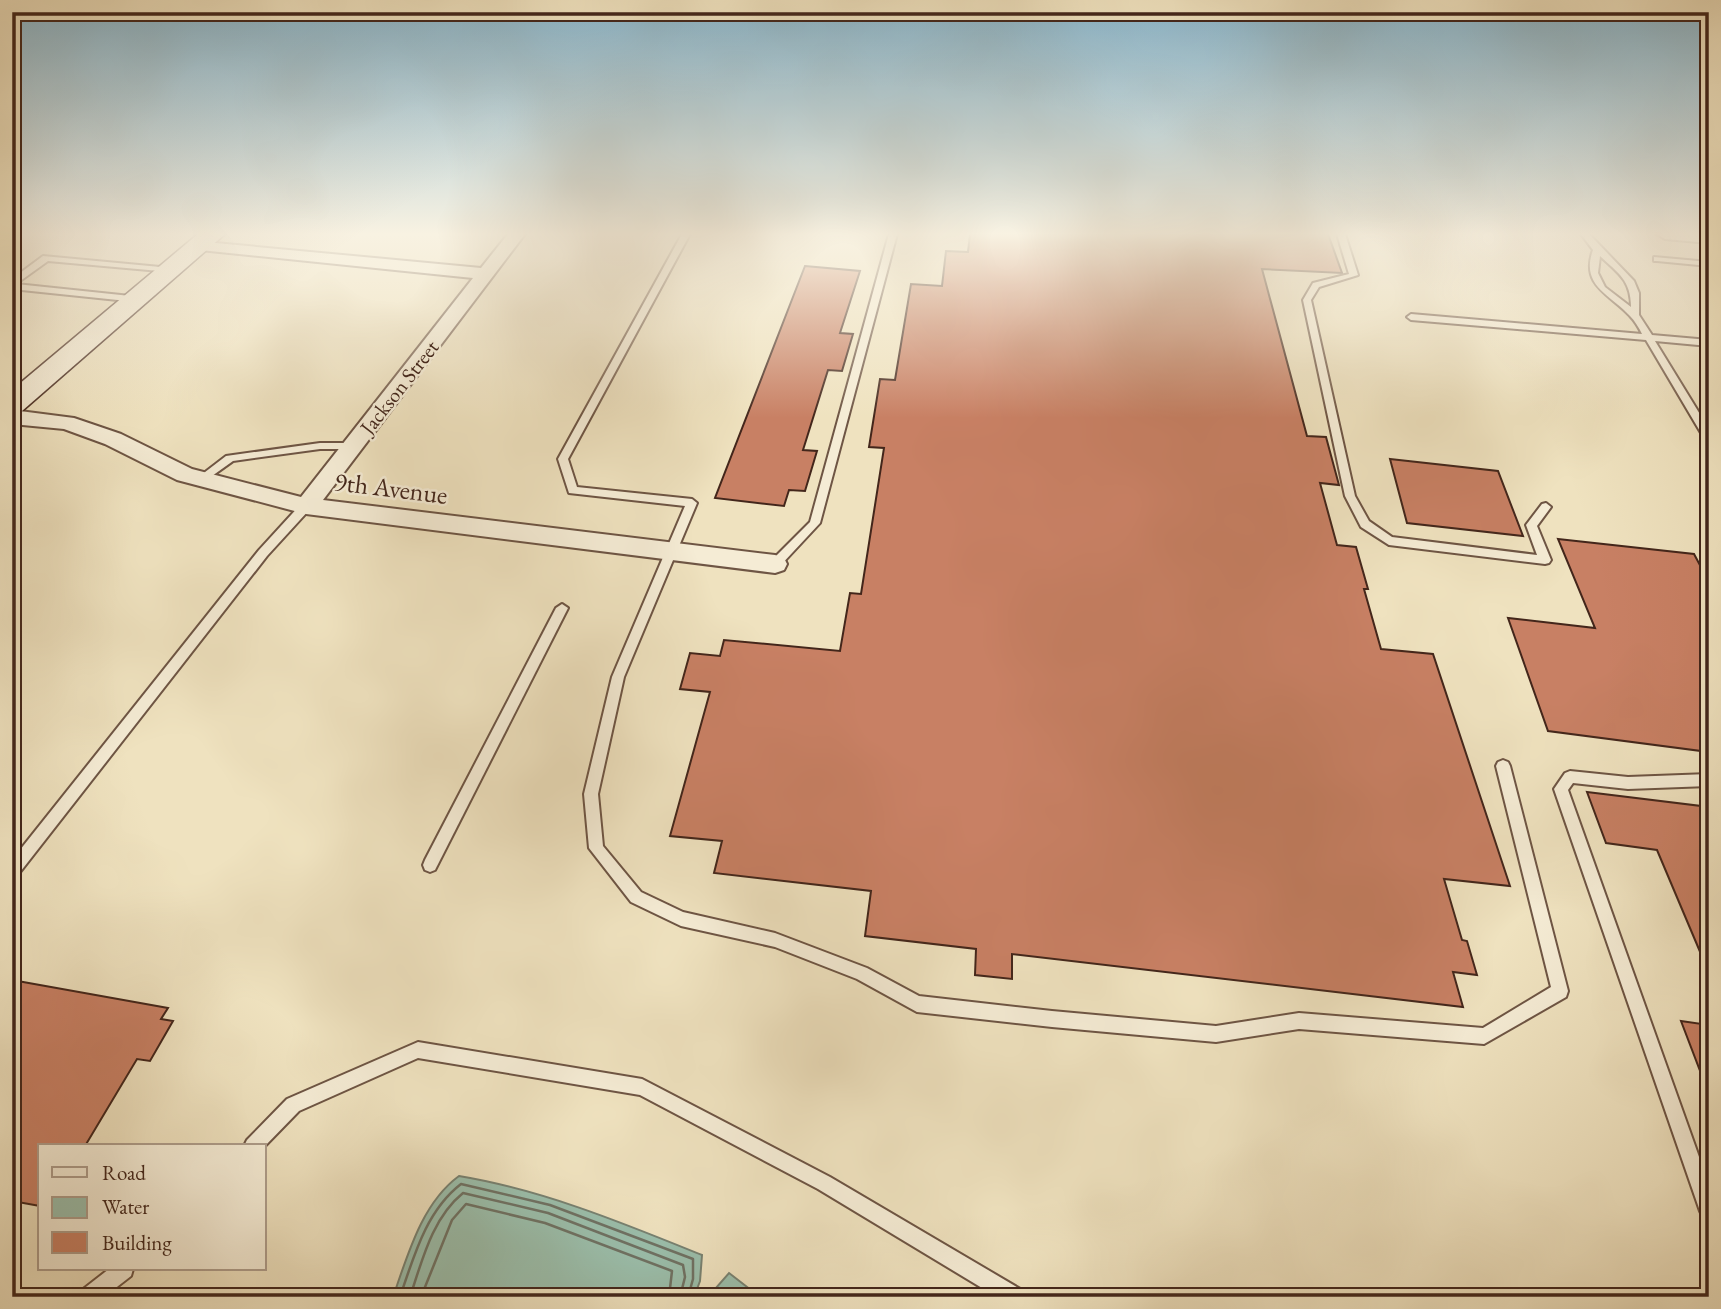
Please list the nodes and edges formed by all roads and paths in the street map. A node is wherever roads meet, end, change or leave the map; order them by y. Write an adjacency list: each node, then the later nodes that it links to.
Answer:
1 (104, 295): 9 (lane)
2 (142, 295): 9 (main road)
3 (470, 295): 17 (street, Jackson Street)
4 (653, 295): 21 (lane)
5 (877, 295): 22 (lane)
6 (1310, 295): 20 (lane)
7 (1611, 295): 10 (lane)
8 (1634, 295): 10 (lane)
9 (137, 299): 14 (main road)
10 (1635, 314): 12 (lane)
11 (1411, 317): 12 (lane)
12 (1647, 337): 13 (lane); 16 (lane)
13 (1709, 343)
14 (12, 405)
15 (12, 417): 18 (street, 9th Avenue)
16 (1709, 438)
17 (352, 446): 18 (lane); 19 (street, Jackson Street)
18 (201, 479): 19 (street, 9th Avenue)
19 (306, 506): 21 (street, 9th Avenue); 27 (lane)
20 (1546, 507)
21 (673, 550): 22 (street, 9th Avenue); 24 (lane)
22 (775, 564)
23 (562, 608): 26 (lane)
24 (1503, 766)
25 (1709, 780): 29 (lane)
26 (430, 865)
27 (12, 871)
28 (255, 1144): 32 (lane)
29 (1709, 1211)
30 (123, 1270): 31 (lane)
31 (89, 1297)
32 (1015, 1297)

